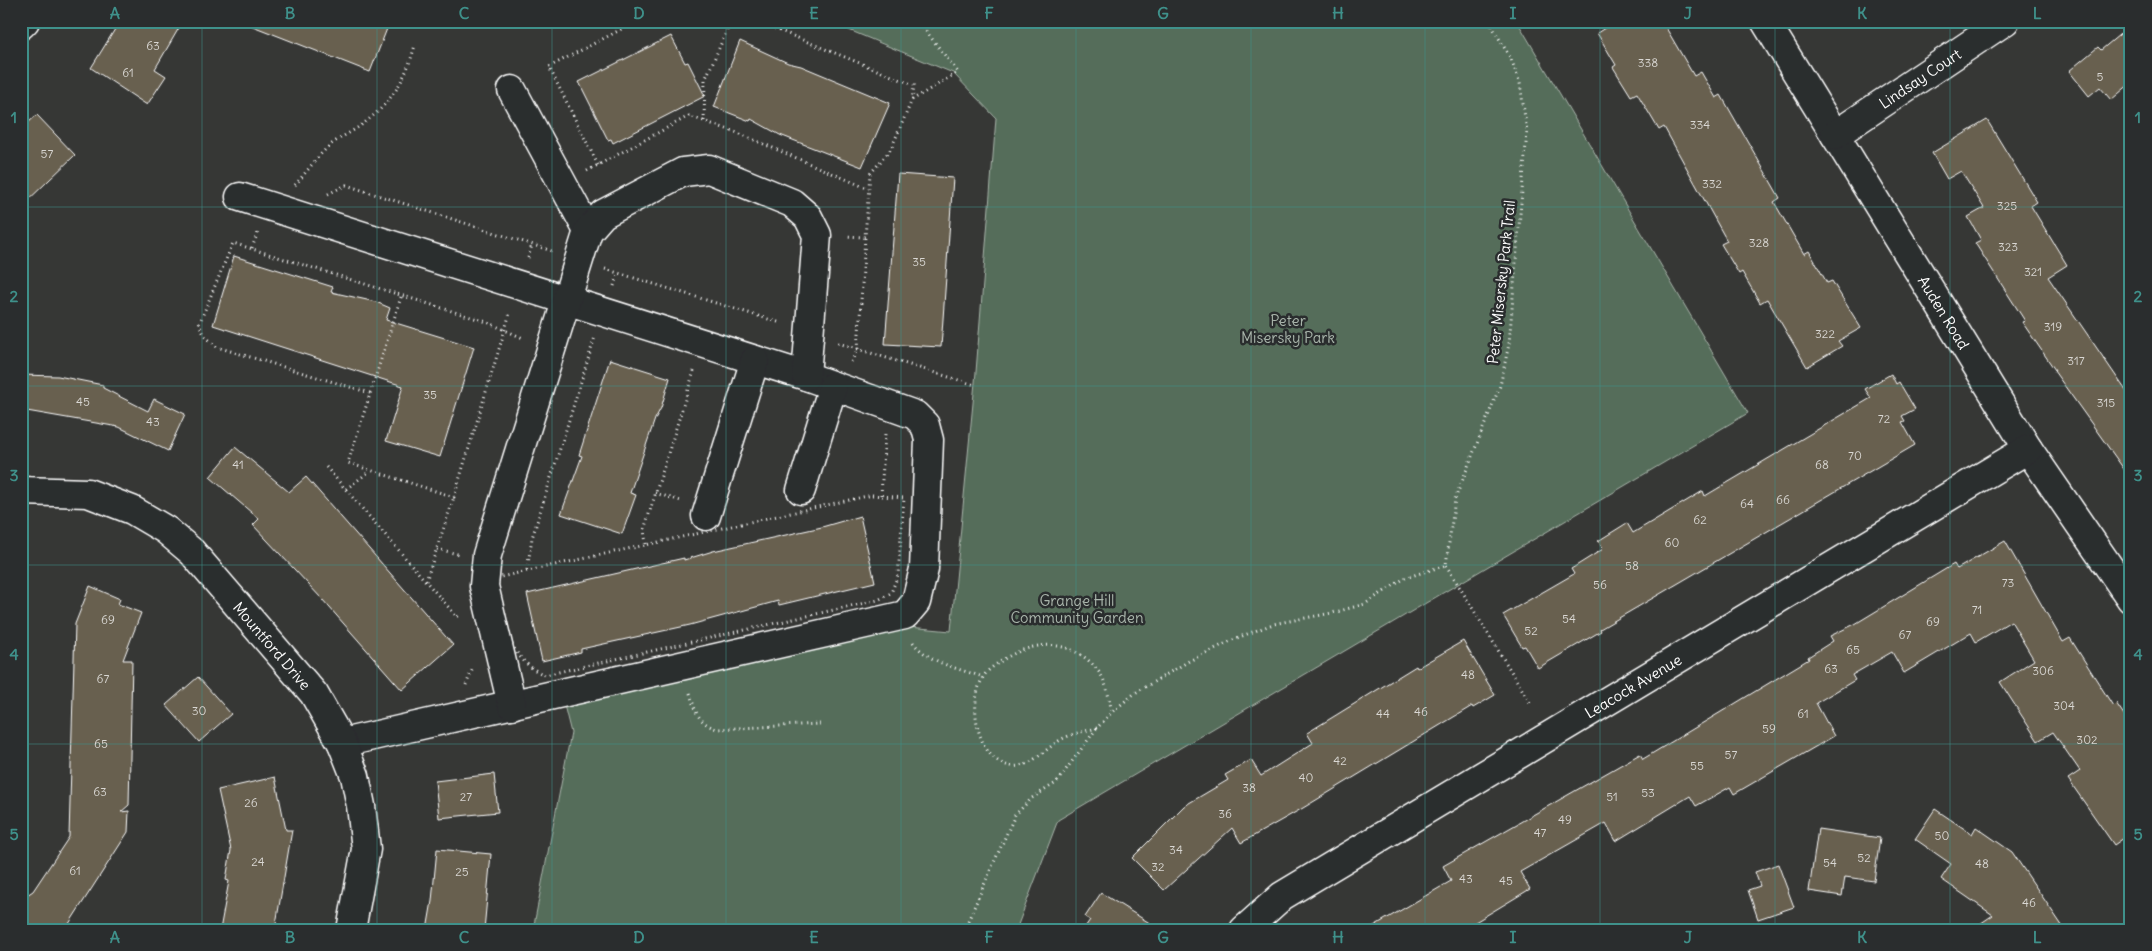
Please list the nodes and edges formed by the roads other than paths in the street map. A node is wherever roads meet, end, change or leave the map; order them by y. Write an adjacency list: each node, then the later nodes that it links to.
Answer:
1 (24, 21): 4 (street)
2 (1765, 21): 6 (street, Auden Road)
3 (2004, 21): 6 (street, Lindsay Court)
4 (21, 25)
5 (512, 90): 8 (street)
6 (1835, 135): 13 (street, Auden Road)
7 (240, 197): 9 (street)
8 (588, 231): 9 (street); 11 (street)
9 (566, 301): 10 (street); 18 (street)
10 (755, 360): 11 (street); 16 (street)
11 (806, 376): 12 (street)
12 (833, 386): 14 (street); 18 (street)
13 (2028, 450): 17 (street, Auden Road); 21 (street, Leacock Avenue)
14 (801, 490)
15 (21, 491): 19 (street, Mountford Drive)
16 (706, 516)
17 (2131, 599)
18 (512, 705): 19 (street)
19 (342, 743): 20 (street, Mountford Drive)
20 (351, 930)
21 (1244, 930)

